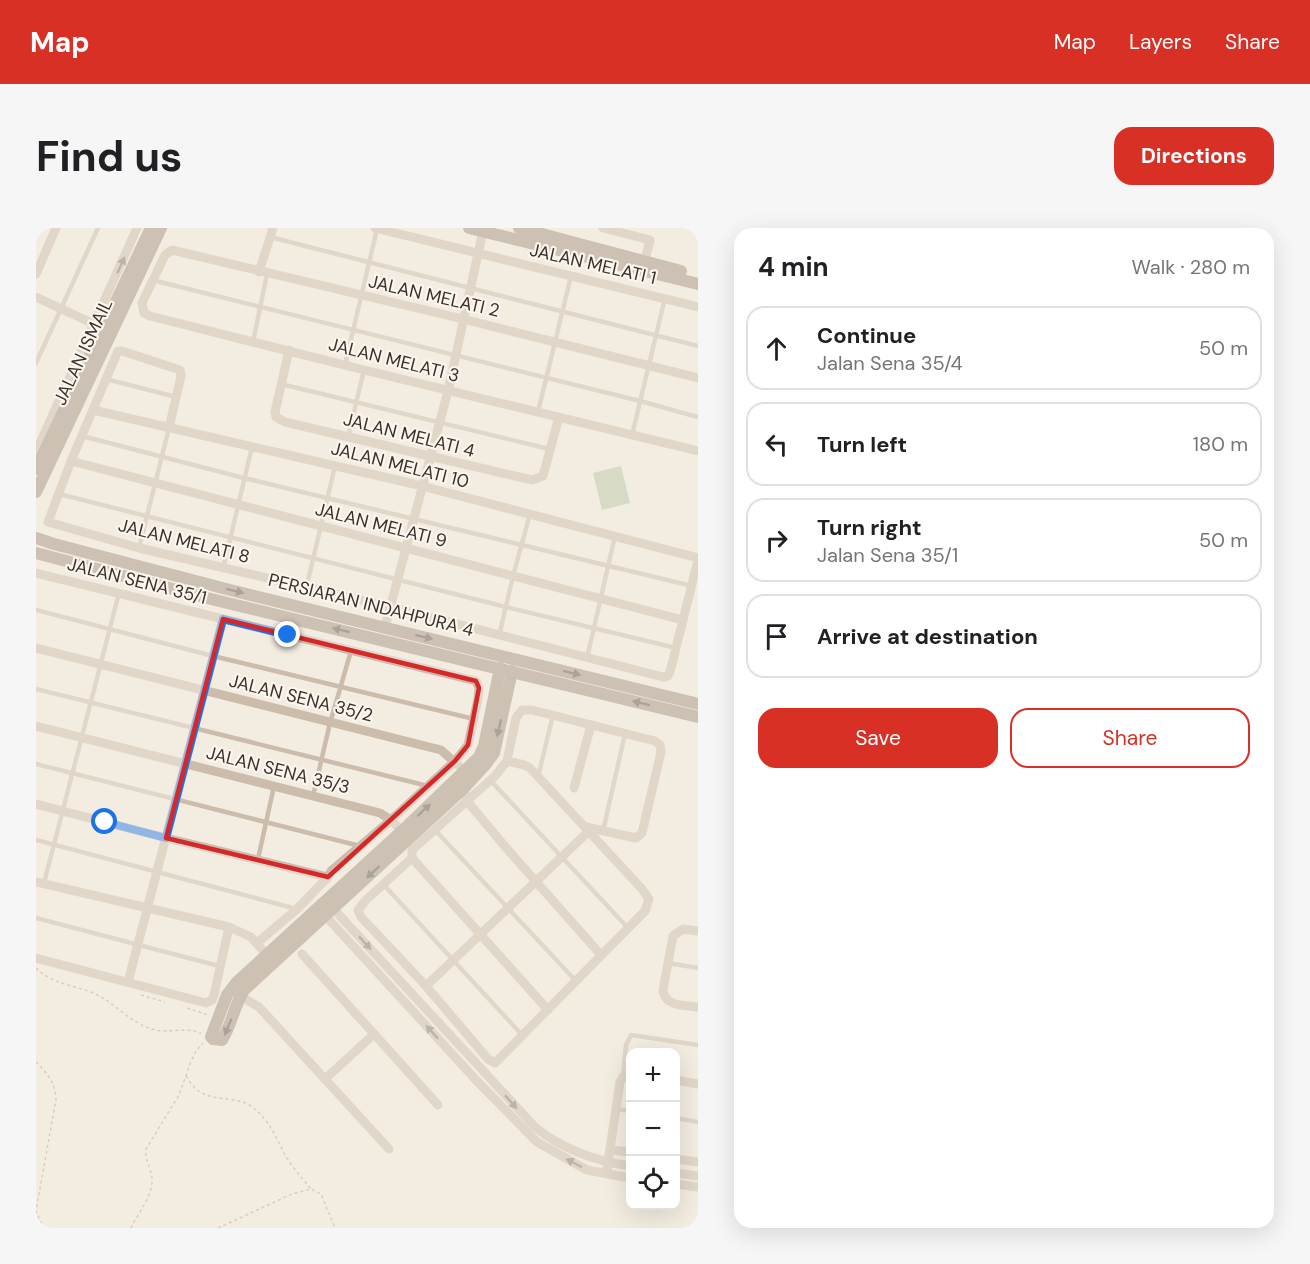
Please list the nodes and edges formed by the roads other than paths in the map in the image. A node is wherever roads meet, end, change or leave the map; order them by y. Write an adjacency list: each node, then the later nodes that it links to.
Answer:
1 (56, 228): 17 (street)
2 (98, 228): 28 (lane)
3 (137, 228): 31 (street, one-way to 3)
4 (151, 228): 63 (street, JALAN ISMAIL)
5 (161, 228): 72 (street, JALAN ISMAIL)
6 (376, 228): 12 (street, JALAN MELATI 1); 15 (lane)
7 (469, 228): 10 (street)
8 (519, 228): 14 (street)
9 (603, 228): 14 (street)
10 (483, 231): 12 (street); 21 (street)
11 (271, 233): 15 (lane); 16 (street)
12 (478, 254): 19 (street, JALAN MELATI 1); 22 (street)
13 (165, 255): 16 (street, JALAN MELATI 2); 20 (street, JALAN MELATI 3)
14 (645, 260): 18 (street)
15 (369, 262): 22 (lane); 23 (lane)
16 (263, 273): 23 (street, JALAN MELATI 2); 26 (lane)
17 (36, 274)
18 (698, 275)
19 (571, 276): 25 (street, JALAN MELATI 1); 29 (lane)
20 (152, 280): 26 (lane); 34 (street, JALAN MELATI 3)
21 (698, 284)
22 (471, 287): 29 (lane); 30 (street)
23 (362, 296): 30 (street, JALAN MELATI 2); 32 (lane)
24 (36, 297): 28 (street)
25 (665, 298): 27 (street, JALAN MELATI 1); 33 (lane)
26 (260, 307): 32 (lane); 34 (lane)
27 (698, 307)
28 (61, 308): 31 (street); 39 (lane)
29 (562, 311): 33 (lane); 35 (lane)
30 (463, 319): 35 (street, JALAN MELATI 2); 38 (street)
31 (94, 324): 63 (street)
32 (354, 331): 38 (lane); 40 (lane)
33 (655, 335): 36 (lane); 41 (lane)
34 (253, 342): 37 (street, JALAN MELATI 3)
35 (556, 342): 41 (street, JALAN MELATI 2); 43 (lane)
36 (698, 346)
37 (288, 350): 40 (street, JALAN MELATI 3); 46 (street, JALAN MELATI 4)
38 (455, 356): 43 (lane); 47 (street)
39 (36, 363)
40 (345, 365): 42 (street, JALAN MELATI 3)
41 (649, 366): 44 (street, JALAN MELATI 2); 49 (lane)
42 (364, 370): 47 (street, JALAN MELATI 3); 50 (lane)
43 (546, 378): 49 (lane); 52 (lane)
44 (698, 378)
45 (106, 379): 48 (lane); 48 (street); 51 (street)
46 (281, 384): 50 (lane); 59 (street, JALAN MELATI 4)
47 (448, 390): 52 (street, JALAN MELATI 3); 55 (street)
48 (176, 398): 56 (street)
49 (640, 401): 54 (lane); 57 (lane)
50 (357, 402): 55 (lane); 59 (lane)
51 (93, 410): 56 (street, JALAN MELATI 10); 58 (street)
52 (538, 412): 53 (street, JALAN MELATI 3)
53 (559, 417): 57 (street, JALAN MELATI 3); 61 (street, JALAN MELATI 4)
54 (698, 417)
55 (438, 423): 61 (lane); 65 (street)
56 (169, 428): 60 (street, JALAN MELATI 10); 64 (lane)
57 (632, 435): 62 (street, JALAN MELATI 3)
58 (82, 436): 64 (lane); 66 (street)
59 (348, 437): 65 (street, JALAN MELATI 4)
60 (252, 447): 67 (street, JALAN MELATI 10); 69 (lane)
61 (550, 450): 65 (street, JALAN MELATI 4)
62 (698, 451)
63 (38, 454): 68 (street, JALAN ISMAIL)
64 (161, 456): 69 (lane); 70 (lane)
65 (429, 456): 71 (street)
66 (71, 461): 70 (street, JALAN MELATI 9); 73 (street)
67 (335, 466): 71 (street, JALAN MELATI 10); 74 (lane)
68 (36, 469)
69 (244, 478): 74 (lane); 75 (lane)
70 (154, 483): 75 (street, JALAN MELATI 9); 77 (lane)
71 (422, 486): 76 (street, JALAN MELATI 10); 78 (street)
72 (36, 492)
73 (58, 494): 77 (lane); 84 (street, JALAN MELATI 8)
74 (327, 498): 78 (lane); 79 (lane)
75 (237, 505): 79 (street, JALAN MELATI 9); 81 (lane)
76 (530, 514): 80 (street, JALAN MELATI 10); 83 (lane)
77 (146, 516): 81 (lane); 84 (lane)
78 (413, 518): 83 (lane); 85 (street)
79 (320, 527): 85 (street, JALAN MELATI 9); 87 (lane)
80 (615, 536): 88 (street, JALAN MELATI 10); 89 (lane)
81 (230, 537): 87 (lane); 90 (lane)
82 (36, 538): 103 (street, PERSIARAN INDAHPURA 4, one-way to 103)
83 (521, 545): 89 (lane); 92 (lane)
84 (139, 548): 90 (street, JALAN MELATI 8)
85 (406, 548): 92 (street, JALAN MELATI 9); 93 (street)
86 (36, 553): 113 (street, PERSIARAN INDAHPURA 4, one-way to 86)
87 (313, 558): 93 (lane); 95 (lane)
88 (698, 559): 94 (street)
89 (608, 567): 94 (lane); 97 (lane)
90 (223, 569): 95 (street, JALAN MELATI 8)
91 (36, 573): 96 (street, JALAN SENA 35/1)
92 (513, 576): 97 (street, JALAN MELATI 9); 99 (lane)
93 (398, 579): 98 (street); 99 (lane)
94 (692, 586): 102 (street)
95 (306, 589): 98 (street, JALAN MELATI 8)
96 (119, 593): 101 (street, JALAN SENA 35/1); 105 (lane)
97 (602, 598): 102 (street, JALAN MELATI 9); 104 (lane)
98 (391, 607): 103 (street); 106 (street, JALAN MELATI 8)
99 (506, 607): 104 (lane); 106 (lane)
100 (36, 610): 105 (lane)
101 (223, 619): 109 (street, JALAN SENA 35/1); 110 (street)
102 (683, 620): 108 (street)
103 (385, 627): 118 (street, PERSIARAN INDAHPURA 4, one-way to 118)
104 (594, 628): 108 (lane); 111 (lane)
105 (109, 629): 110 (lane); 112 (lane)
106 (500, 636): 111 (street, JALAN MELATI 8)
107 (36, 648): 112 (street, JALAN SENA 35/2)
108 (676, 648): 111 (street, JALAN MELATI 8)
109 (351, 650): 114 (lane); 121 (street, JALAN SENA 35/1)
110 (213, 656): 114 (lane); 116 (street)
111 (587, 658)
112 (101, 664): 116 (street, JALAN SENA 35/2); 117 (lane)
113 (506, 670): 120 (street, PERSIARAN INDAHPURA 4, one-way to 113); 133 (street); 139 (street, one-way to 139)
114 (340, 688): 121 (lane); 122 (lane)
115 (36, 689): 117 (lane)
116 (204, 690): 122 (street, JALAN SENA 35/2); 125 (street)
117 (92, 701): 125 (lane); 127 (lane)
118 (698, 704)
119 (553, 715): 123 (street); 130 (street); 135 (lane)
120 (698, 717)
121 (474, 719): 129 (street)
122 (330, 723): 128 (lane); 129 (street, JALAN SENA 35/2)
123 (591, 725): 126 (street); 140 (street)
124 (36, 726): 127 (street, JALAN SENA 35/3)
125 (195, 727): 128 (lane); 132 (street)
126 (625, 733): 151 (lane); 151 (street)
127 (82, 738): 132 (street, JALAN SENA 35/3); 134 (lane)
128 (322, 759): 138 (lane); 141 (lane)
129 (455, 761): 133 (street, JALAN SENA 35/2); 138 (street)
130 (507, 761): 135 (street); 136 (street)
131 (36, 764): 134 (lane)
132 (185, 764): 137 (street, JALAN SENA 35/3); 142 (street)
133 (464, 772): 139 (street); 150 (street, one-way to 133)
134 (73, 773): 142 (lane); 145 (lane)
135 (538, 777): 148 (street)
136 (491, 781): 143 (street); 156 (lane)
137 (274, 786): 141 (street, JALAN SENA 35/3); 147 (lane)
138 (428, 786): 146 (street)
139 (464, 788): 143 (street); 164 (street, one-way to 164)
140 (574, 788)
141 (313, 796): 146 (street, JALAN SENA 35/3)
142 (176, 799): 147 (lane); 152 (street)
143 (467, 801): 149 (street); 161 (street)
144 (36, 804): 145 (street)
145 (63, 811): 152 (street); 154 (lane)
146 (391, 820): 150 (street, JALAN SENA 35/3); 155 (street)
147 (266, 822): 155 (lane); 158 (lane)
148 (587, 829): 151 (street); 156 (street); 170 (street)
149 (435, 830): 157 (street); 165 (lane)
150 (402, 831): 164 (street)
151 (603, 831)
152 (166, 838): 158 (street); 159 (street)
153 (36, 840): 154 (lane)
154 (54, 845): 159 (lane); 162 (lane)
155 (360, 846): 160 (street)
156 (561, 856): 161 (street); 170 (lane)
157 (412, 858): 163 (street); 172 (street)
158 (258, 859): 160 (street)
159 (157, 872): 166 (lane); 167 (street)
160 (328, 877): 166 (street)
161 (535, 881): 165 (street); 177 (street)
162 (40, 883): 167 (street)
163 (383, 884): 179 (lane); 185 (street)
164 (325, 908): 175 (street); 186 (street); 194 (street, one-way to 194); 197 (street, one-way to 164)
165 (507, 908): 172 (street); 183 (lane)
166 (297, 909): 173 (street)
167 (147, 910): 169 (street); 174 (street)
168 (36, 918): 174 (lane)
169 (229, 927): 173 (street); 181 (street)
170 (628, 928): 177 (street)
171 (698, 931): 180 (street)
172 (480, 934): 179 (street); 188 (street)
173 (257, 943): 175 (street)
174 (138, 945): 181 (lane); 184 (street)
175 (266, 954): 186 (street, one-way to 175)
176 (302, 954): 189 (street)
177 (601, 955): 183 (street)
178 (36, 958): 184 (street)
179 (453, 960): 185 (street); 190 (lane)
180 (668, 963): 182 (lane); 187 (street)
181 (220, 966): 184 (street)
182 (698, 968)
183 (576, 981): 188 (street)
184 (128, 982)
185 (426, 986): 193 (street)
186 (240, 996): 195 (street)
187 (698, 1007)
188 (548, 1010): 190 (street)
189 (374, 1034): 195 (street); 200 (street)
190 (523, 1036): 193 (street)
191 (698, 1045): 192 (lane)
192 (627, 1048)
193 (495, 1063): 194 (street)
194 (484, 1072): 197 (street); 210 (street, one-way to 210)
195 (325, 1079): 205 (street)
196 (626, 1079): 201 (street)
197 (476, 1080): 212 (street, one-way to 197)
198 (680, 1081): 199 (street)
199 (698, 1083)
200 (438, 1105)
201 (616, 1109): 202 (lane); 206 (street)
202 (626, 1110)
203 (680, 1119): 204 (lane)
204 (698, 1122)
205 (389, 1149)
206 (610, 1150): 207 (street); 210 (street)
207 (626, 1152)
208 (680, 1160): 209 (street)
209 (698, 1162)
210 (608, 1163): 211 (street); 212 (street)
211 (626, 1166)
212 (606, 1174): 215 (street)
213 (680, 1174): 214 (street)
214 (698, 1176)
215 (626, 1177)
216 (680, 1185): 217 (street)
217 (698, 1187)

